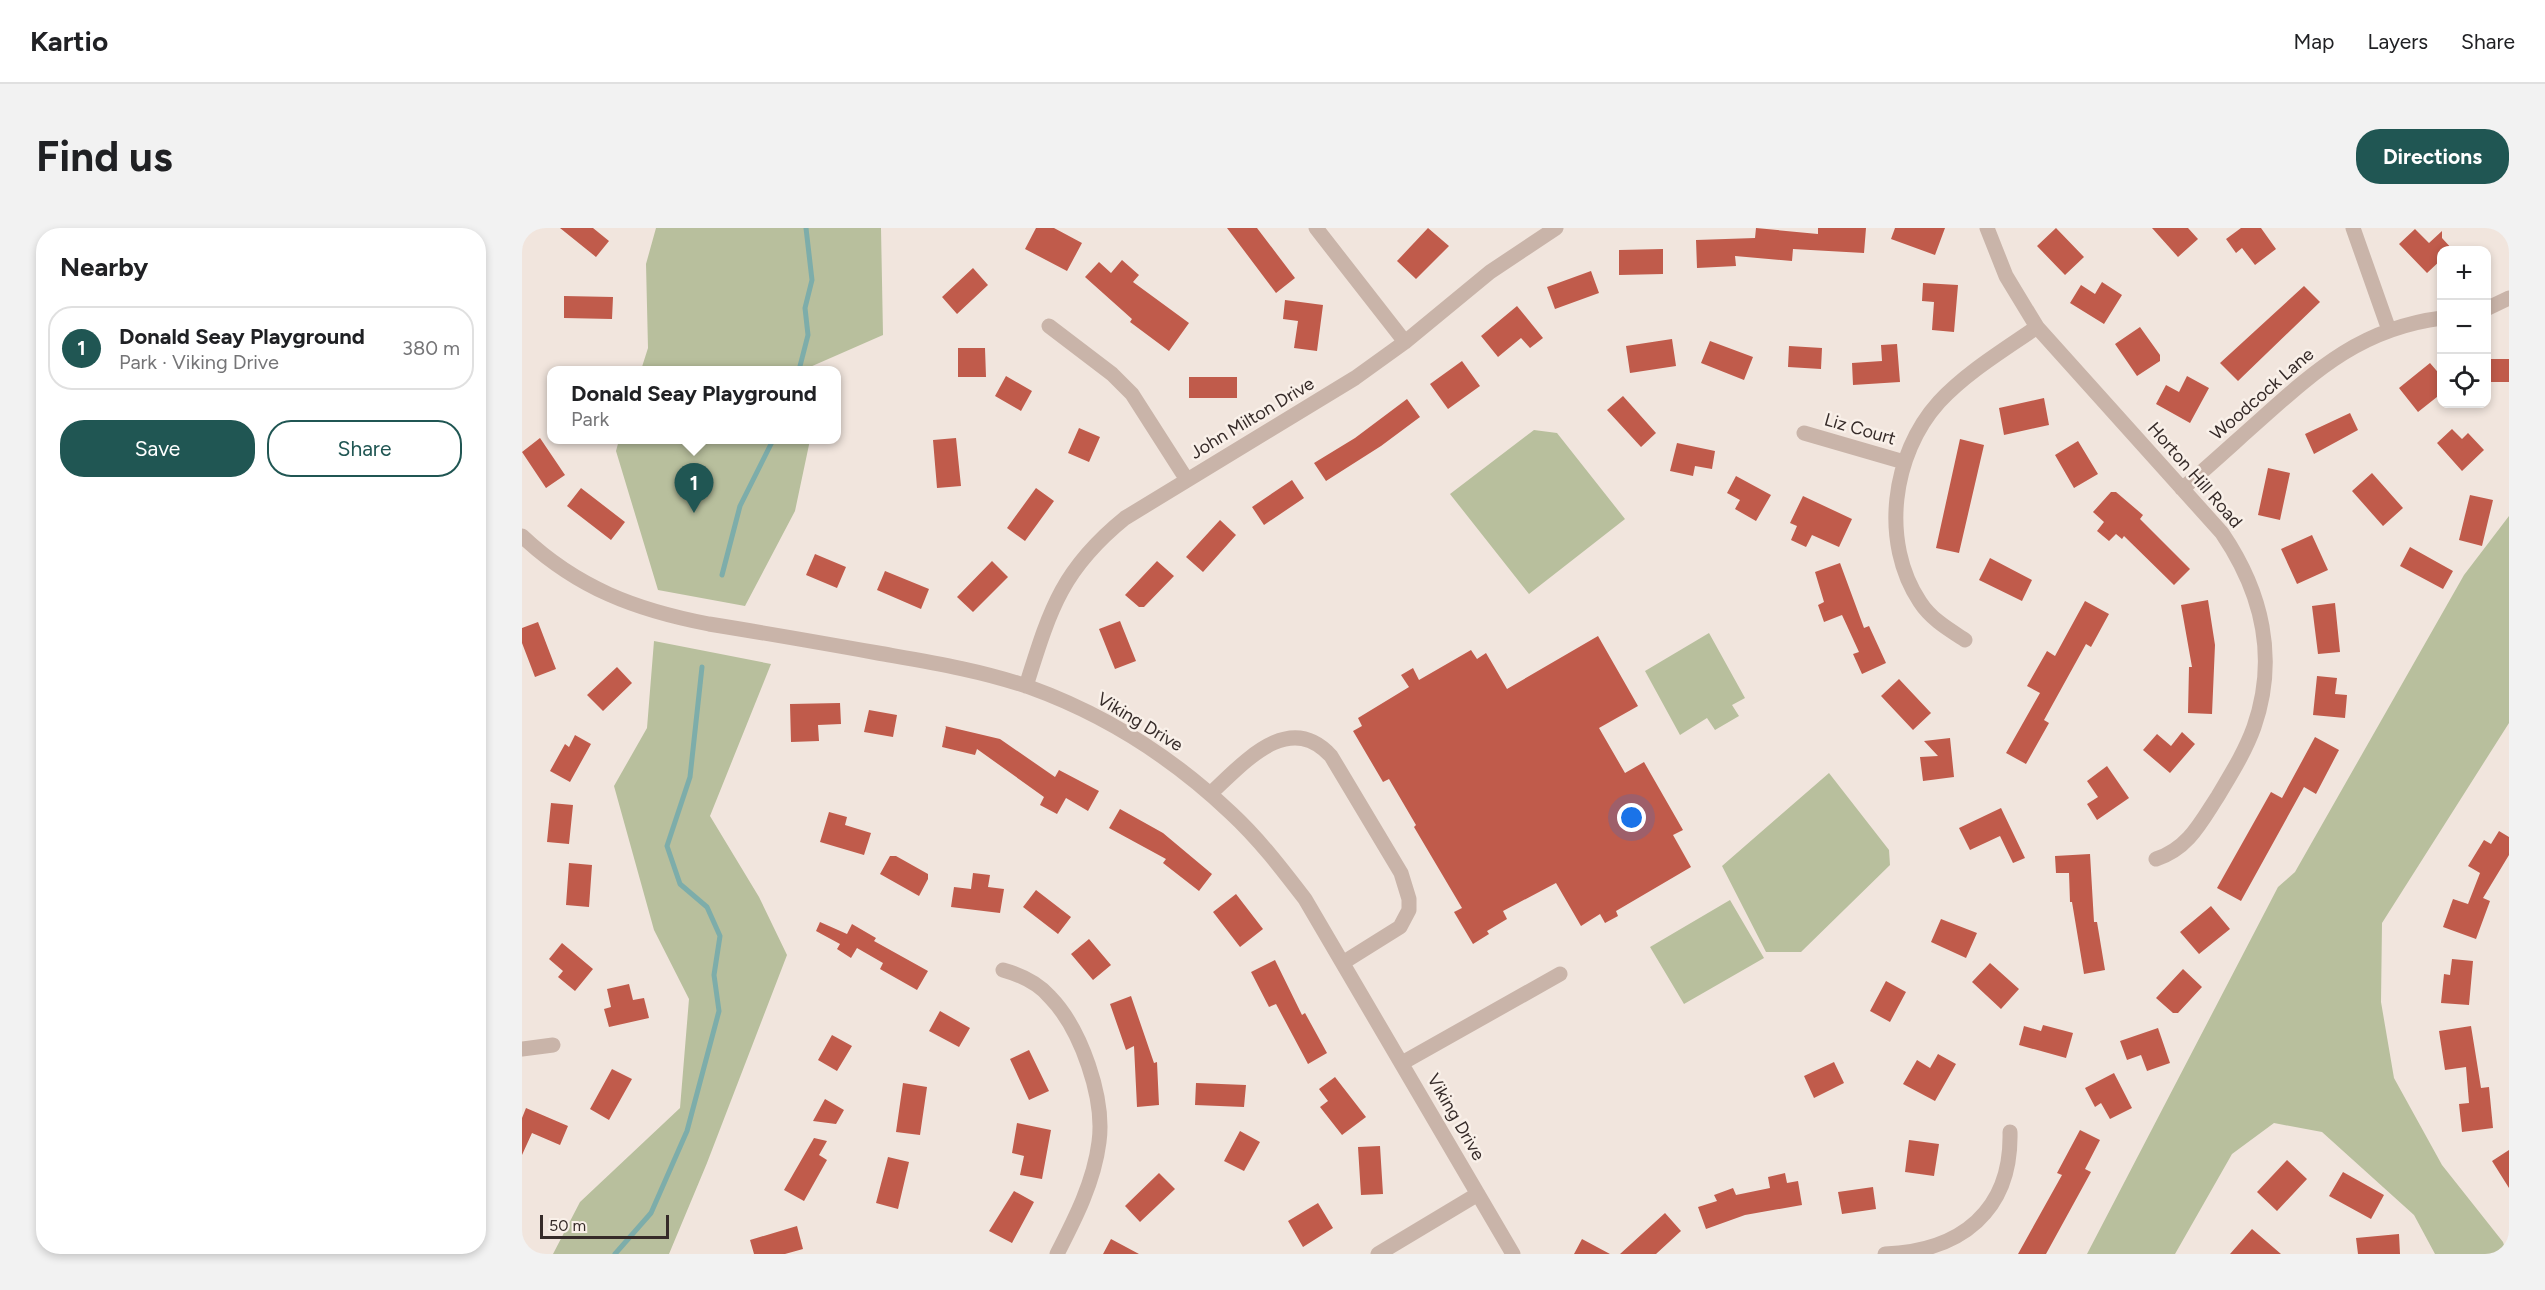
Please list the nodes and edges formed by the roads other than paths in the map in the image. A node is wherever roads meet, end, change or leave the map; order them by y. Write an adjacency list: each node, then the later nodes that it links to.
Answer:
1 (1316, 228): 11 (street)
2 (1556, 228): 11 (street, John Milton Drive)
3 (1986, 228): 9 (street, Horton Hill Road)
4 (2353, 228): 10 (street)
5 (2509, 298): 6 (street)
6 (2491, 307)
7 (2437, 319): 10 (street, Woodcock Lane)
8 (1049, 326): 14 (street)
9 (2037, 327): 13 (street); 15 (street, Horton Hill Road)
10 (2389, 330): 15 (street, Woodcock Lane)
11 (1406, 342): 14 (street, John Milton Drive)
12 (1804, 433): 13 (street, Liz Court)
13 (1904, 462): 17 (street)
14 (1187, 480): 18 (street, John Milton Drive)
15 (2182, 489): 20 (street, Horton Hill Road)
16 (522, 536): 18 (street, Viking Drive)
17 (1965, 640)
18 (1026, 686): 19 (street, Viking Drive)
19 (1210, 794): 21 (street, Viking Drive); 21 (street)
20 (2156, 859)
21 (1344, 962): 26 (street, Viking Drive)
22 (1003, 970): 29 (street)
23 (1560, 974): 26 (street)
24 (553, 1045): 25 (street)
25 (522, 1049)
26 (1402, 1063): 28 (street, Viking Drive)
27 (2010, 1132): 32 (street)
28 (1478, 1194): 30 (street); 31 (street, Viking Drive)
29 (1057, 1254)
30 (1377, 1254)
31 (1513, 1254)
32 (1886, 1254)

